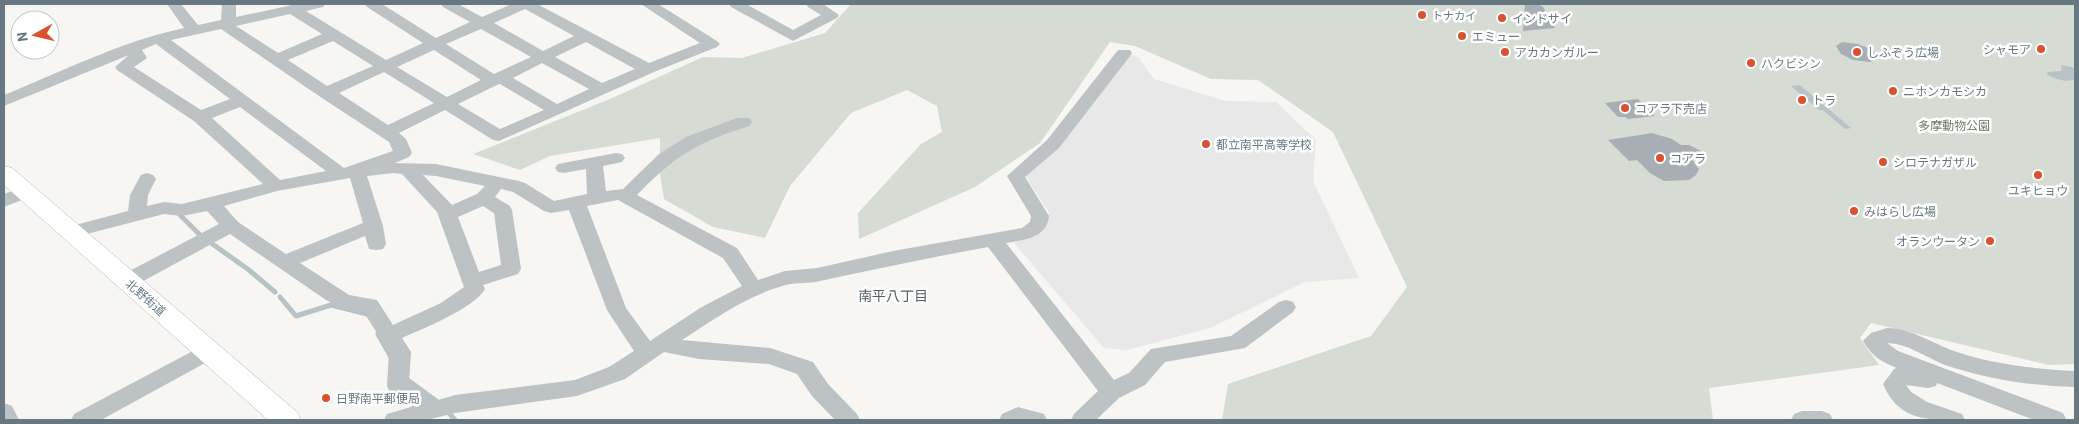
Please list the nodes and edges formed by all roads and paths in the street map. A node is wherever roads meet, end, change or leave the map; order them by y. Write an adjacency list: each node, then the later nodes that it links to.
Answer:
1 (174, 4): 13 (street)
2 (229, 4): 11 (street)
3 (318, 4): 10 (street)
4 (372, 4): 17 (street)
5 (448, 4): 12 (street)
6 (525, 4): 12 (street); 15 (street)
7 (648, 4): 23 (street)
8 (736, 4): 9 (street)
9 (813, 4)
10 (292, 9): 11 (street); 14 (street)
11 (227, 23): 13 (street); 21 (street)
12 (482, 23): 17 (street); 20 (street)
13 (194, 30): 16 (street)
14 (333, 35): 21 (street); 22 (street)
15 (586, 36): 20 (street); 23 (street)
16 (158, 38): 18 (street); 28 (street)
17 (436, 44): 22 (street); 24 (street)
18 (132, 47): 27 (street); 31 (street)
19 (1124, 53): 53 (street)
20 (541, 57): 24 (street); 25 (street)
21 (276, 60): 26 (street)
22 (386, 67): 26 (street); 29 (street)
23 (648, 69): 25 (street)
24 (496, 79): 29 (street); 30 (street)
25 (602, 90): 30 (street)
26 (325, 93): 33 (street)
27 (4, 101)
28 (240, 101): 31 (street); 38 (street)
29 (446, 103): 30 (street); 33 (street)
30 (556, 110)
31 (200, 117): 42 (street)
32 (743, 122): 43 (street)
33 (387, 132): 38 (street)
34 (616, 158): 35 (street)
35 (594, 162): 36 (street); 46 (street)
36 (564, 168)
37 (406, 169): 38 (street); 41 (street); 49 (street)
38 (349, 172): 42 (street); 54 (street)
39 (4, 173): 44 (main road, 北野街道)
40 (147, 179): 50 (street)
41 (497, 183): 45 (street); 47 (street)
42 (276, 186): 48 (street)
43 (626, 196): 46 (street); 57 (street)
44 (15, 197): 52 (main road, 北野街道)
45 (484, 198): 49 (street); 56 (street)
46 (597, 198): 47 (street)
47 (576, 202): 60 (street)
48 (211, 204): 50 (street); 51 (street)
49 (448, 214): 56 (street)
50 (137, 215): 52 (street)
51 (232, 226): 54 (street); 55 (street)
52 (71, 232): 55 (main road, 北野街道)
53 (992, 239): 57 (street); 63 (street)
54 (284, 262): 59 (street)
55 (128, 281): 61 (main road, 北野街道)
56 (472, 281): 59 (street)
57 (754, 289): 60 (street)
58 (1286, 307): 63 (street)
59 (390, 334): 64 (street)
60 (654, 349): 64 (street); 70 (street)
61 (208, 351): 67 (street); 68 (main road, 北野街道)
62 (2075, 379): 77 (street)
63 (1111, 392): 73 (street)
64 (431, 410): 69 (street)
65 (4, 412): 66 (street)
66 (8, 420)
67 (82, 420)
68 (287, 420)
69 (395, 420)
70 (849, 420)
71 (1010, 420): 72 (street)
72 (1036, 420)
73 (1082, 420)
74 (1802, 420): 75 (street)
75 (1822, 420)
76 (1954, 420): 77 (street)
77 (2058, 420)

